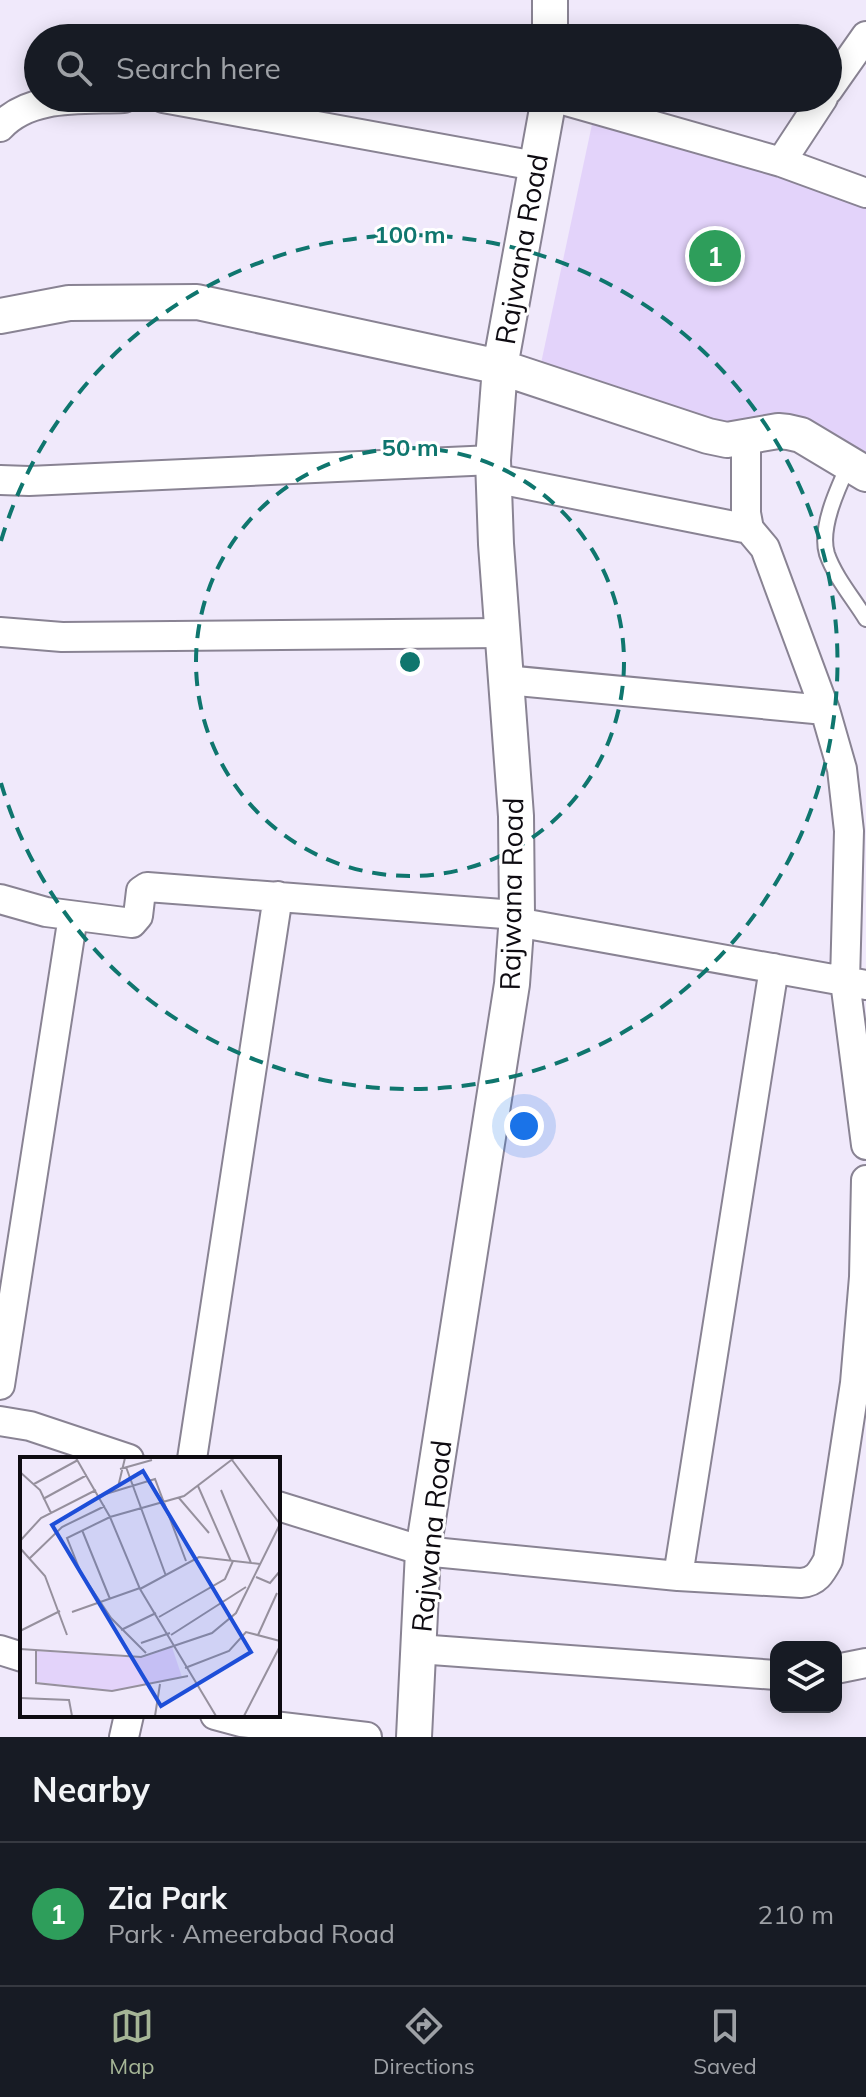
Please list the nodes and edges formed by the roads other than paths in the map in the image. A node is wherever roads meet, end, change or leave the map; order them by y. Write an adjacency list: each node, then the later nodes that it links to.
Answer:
1 (550, 0): 2 (street)
2 (550, 24)
3 (866, 36): 4 (street)
4 (842, 70)
5 (24, 111): 10 (street)
6 (240, 112): 12 (street)
7 (546, 112): 12 (street, Rajwana Road)
8 (605, 112): 11 (street)
9 (814, 112): 11 (street)
10 (0, 127)
11 (781, 162): 13 (street)
12 (536, 166): 15 (street, Rajwana Road)
13 (866, 193)
14 (0, 316): 15 (street)
15 (500, 367): 16 (street); 17 (street, Rajwana Road)
16 (746, 438): 18 (street); 20 (street)
17 (493, 469): 19 (street); 20 (street); 23 (street, Rajwana Road)
18 (858, 469): 21 (lane)
19 (0, 480)
20 (749, 529): 25 (street)
21 (866, 619)
22 (0, 632): 23 (street)
23 (502, 633): 24 (street, Rajwana Road)
24 (506, 680): 25 (street); 29 (street, Rajwana Road)
25 (825, 710): 31 (street)
26 (278, 896): 28 (street); 29 (street); 37 (street)
27 (0, 899): 28 (street)
28 (73, 916): 34 (street)
29 (516, 918): 30 (street); 39 (street, Rajwana Road)
30 (774, 968): 31 (street); 40 (street)
31 (856, 983): 32 (street)
32 (866, 1145)
33 (866, 1180): 40 (street)
34 (0, 1385)
35 (0, 1421): 36 (street)
36 (123, 1457)
37 (192, 1457)
38 (280, 1507): 39 (street)
39 (423, 1551): 40 (street); 41 (street, Rajwana Road)
40 (678, 1576)
41 (418, 1649): 46 (street); 51 (street, Rajwana Road)
42 (0, 1650): 43 (street)
43 (20, 1656)
44 (866, 1663): 45 (street)
45 (842, 1668)
46 (770, 1675)
47 (129, 1717): 49 (street)
48 (230, 1725): 50 (street)
49 (124, 1737)
50 (367, 1737)
51 (414, 1737)

